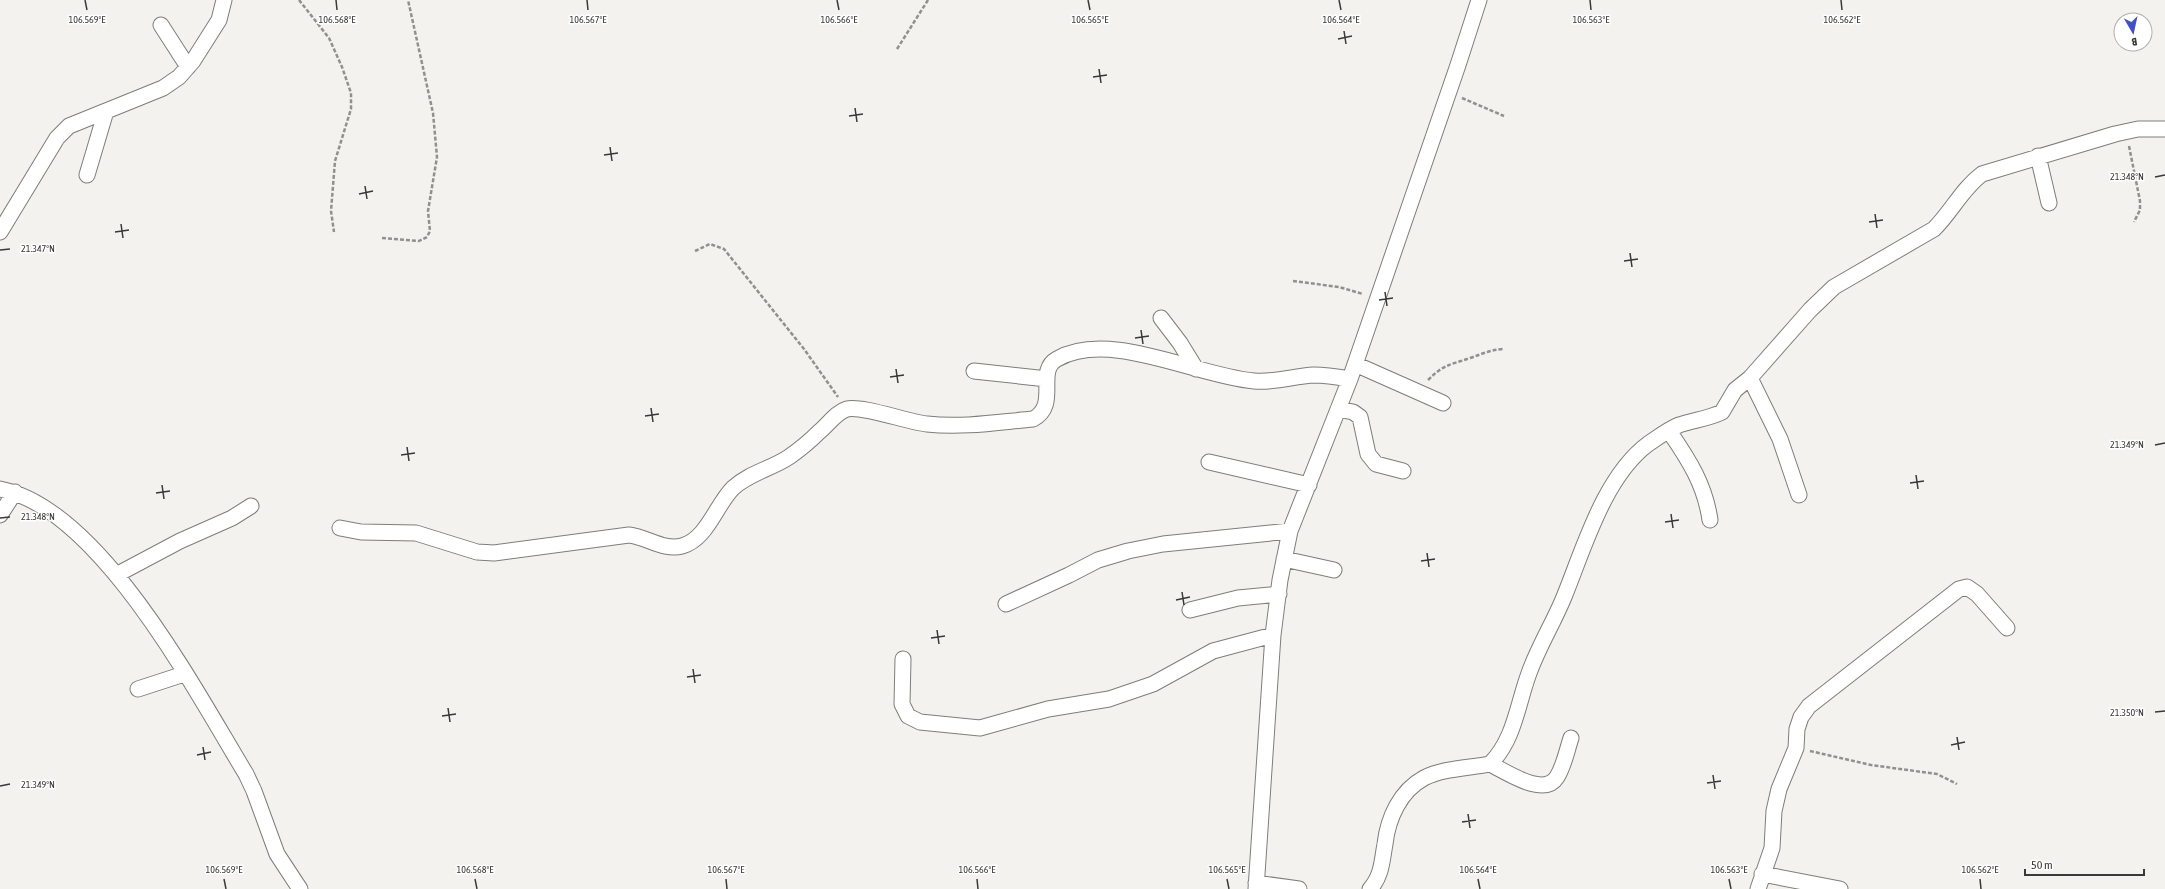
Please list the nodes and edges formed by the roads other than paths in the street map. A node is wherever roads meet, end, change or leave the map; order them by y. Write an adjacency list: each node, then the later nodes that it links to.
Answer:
1 (224, 0): 4 (street)
2 (1479, 0): 12 (street)
3 (161, 25): 4 (street)
4 (188, 67): 5 (street)
5 (106, 111): 8 (street); 10 (street)
6 (2165, 129): 7 (street)
7 (2038, 156): 9 (street); 16 (street)
8 (87, 175)
9 (2049, 202)
10 (0, 232)
11 (1161, 318): 13 (street)
12 (1355, 364): 15 (street); 18 (street)
13 (1196, 369): 15 (street); 17 (street)
14 (974, 371): 17 (street)
15 (1350, 378): 19 (street)
16 (1750, 378): 20 (street); 26 (street)
17 (1047, 379): 30 (street)
18 (1443, 403)
19 (1338, 408): 22 (street); 23 (street)
20 (1669, 431): 29 (street); 44 (street)
21 (1210, 462): 23 (street)
22 (1402, 471)
23 (1308, 485): 31 (street)
24 (0, 489): 25 (street)
25 (15, 492): 28 (street); 34 (street)
26 (1799, 494)
27 (251, 506): 34 (street)
28 (0, 515)
29 (1710, 520)
30 (340, 528)
31 (1290, 531): 32 (street); 36 (street)
32 (1284, 560): 33 (street); 35 (street)
33 (1334, 570)
34 (116, 575): 41 (street)
35 (1279, 594): 37 (street); 39 (street)
36 (1006, 604)
37 (1190, 610)
38 (2007, 628): 45 (street)
39 (1273, 636): 40 (street); 46 (street)
40 (903, 659)
41 (184, 674): 42 (street); 47 (street)
42 (138, 689)
43 (1571, 738): 44 (street)
44 (1490, 764): 49 (street)
45 (1762, 874): 50 (street); 51 (street)
46 (1256, 886): 48 (street)
47 (300, 889)
48 (1299, 889)
49 (1370, 889)
50 (1758, 889)
51 (1840, 889)

